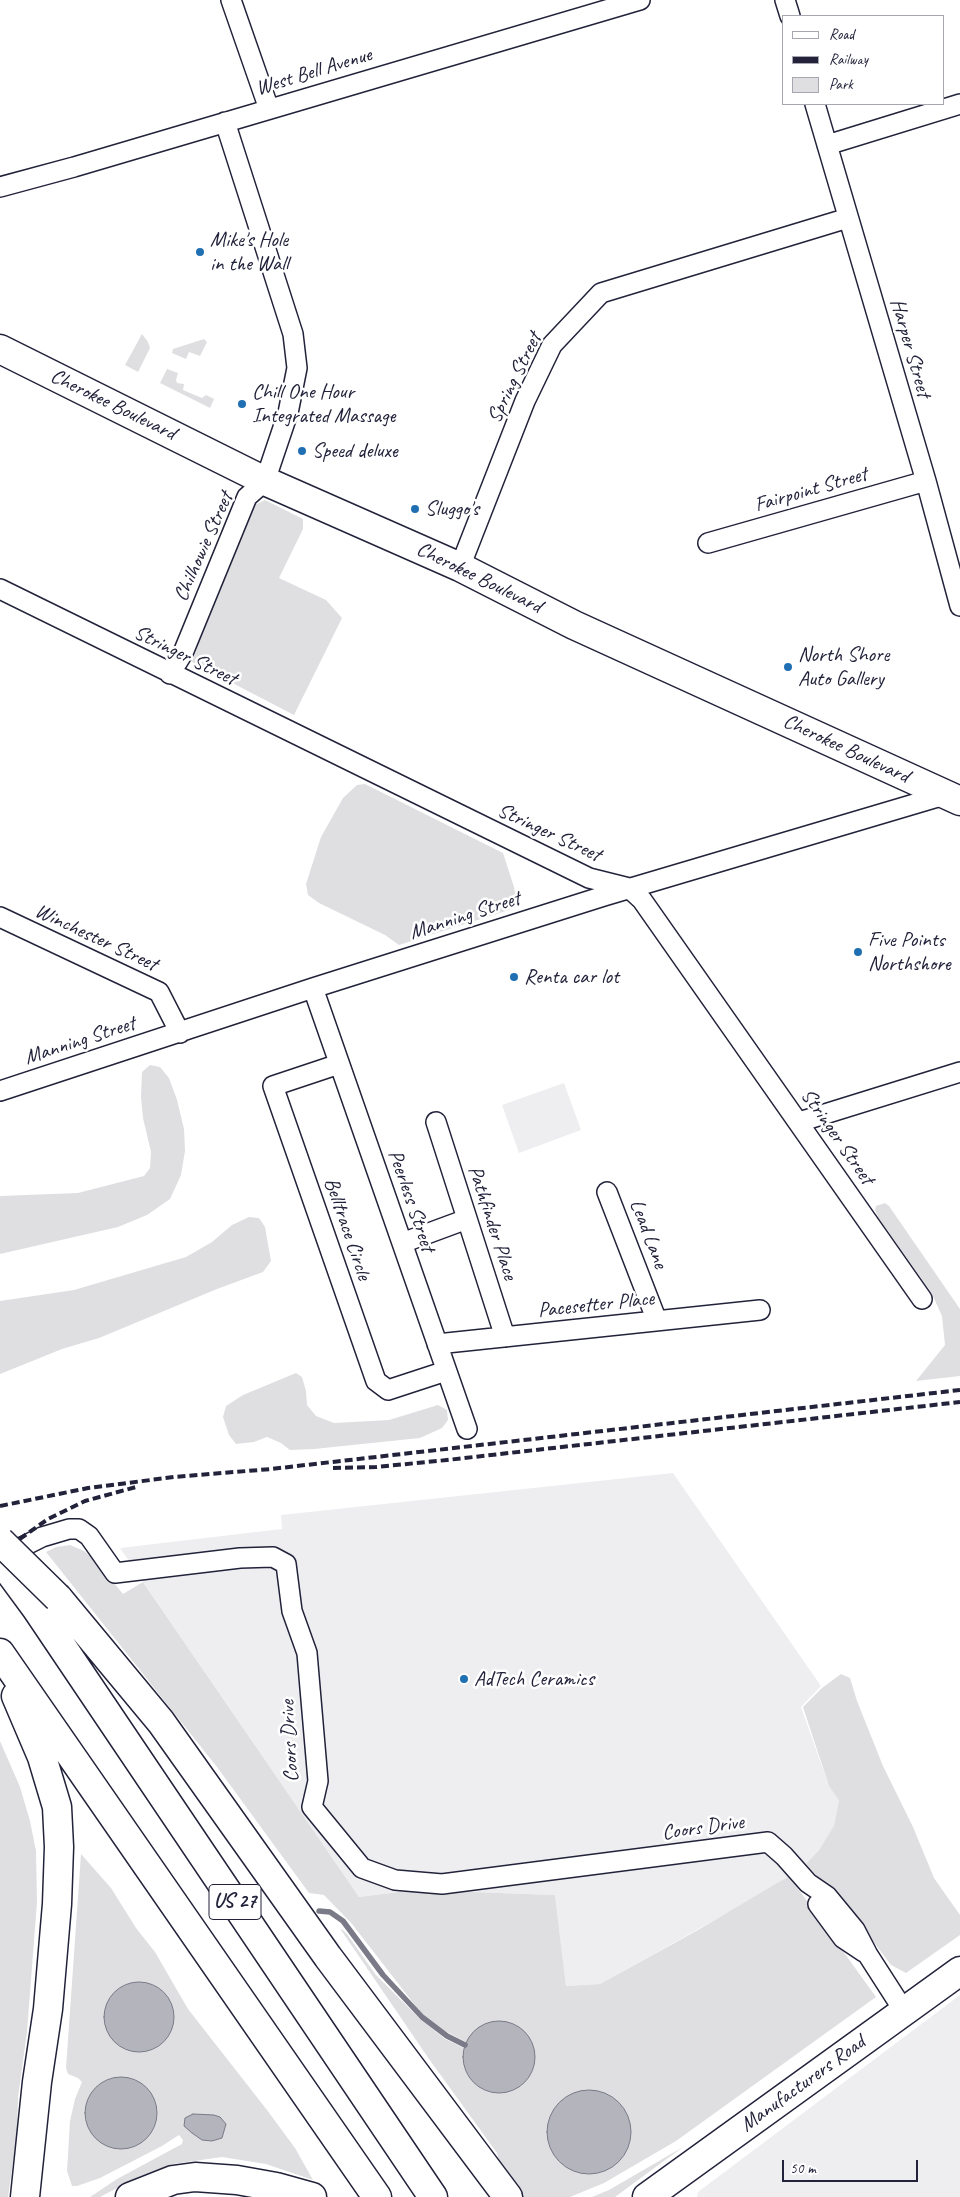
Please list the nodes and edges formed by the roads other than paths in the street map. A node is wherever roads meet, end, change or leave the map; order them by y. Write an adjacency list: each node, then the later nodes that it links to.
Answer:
1 (231, 0): 7 (street)
2 (640, 0): 7 (street, West Bell Avenue)
3 (785, 0): 4 (street)
4 (790, 15)
5 (960, 104): 9 (street)
6 (815, 105): 9 (street, Harper Street)
7 (269, 109): 8 (street, West Bell Avenue)
8 (225, 122): 10 (street, West Bell Avenue); 13 (street, Chilhowie Street)
9 (827, 144): 11 (street, Harper Street)
10 (0, 187)
11 (848, 218): 14 (street, Harper Street); 16 (street, Spring Street)
12 (0, 349): 13 (main road, Cherokee Boulevard)
13 (265, 480): 16 (main road, Cherokee Boulevard); 19 (street, Chilhowie Street)
14 (926, 481): 15 (street, Fairpoint Street); 18 (street, Harper Street)
15 (708, 543)
16 (460, 567): 20 (main road, Cherokee Boulevard)
17 (0, 589): 19 (street, Stringer Street)
18 (960, 606)
19 (170, 674): 21 (street, Stringer Street)
20 (955, 795): 21 (street, Manning Street)
21 (629, 888): 23 (street, Manning Street); 29 (street, Stringer Street)
22 (0, 917): 24 (street, Winchester Street)
23 (313, 988): 24 (street, Manning Street); 25 (street, Peerless Street)
24 (180, 1033): 27 (street, Manning Street)
25 (340, 1064): 32 (street, Peerless Street); 38 (street, Belltrace Circle)
26 (960, 1072): 29 (street)
27 (0, 1091)
28 (436, 1122): 31 (street, Pathfinder Place)
29 (799, 1122): 33 (street, Stringer Street)
30 (607, 1192): 35 (street, Lead Lane)
31 (467, 1219): 32 (street); 36 (street, Pathfinder Place)
32 (402, 1243): 37 (street, Peerless Street)
33 (922, 1299)
34 (760, 1310): 35 (street, Pacesetter Place)
35 (657, 1321): 36 (street, Pacesetter Place)
36 (505, 1337): 37 (street, Pacesetter Place)
37 (437, 1344): 38 (street, Peerless Street)
38 (446, 1371): 39 (street, Peerless Street)
39 (466, 1430)
40 (0, 1541): 42 (main road, bridge)
41 (0, 1558): 42 (main road, US 27); 46 (street, Coors Drive)
42 (47, 1603): 51 (main road, US 27); 52 (main road)
43 (0, 1653): 50 (main road, US 27)
44 (0, 1660): 47 (main road)
45 (960, 1971): 46 (main road, Manufacturers Road)
46 (904, 2011): 53 (main road, Manufacturers Road)
47 (25, 2197)
48 (130, 2197): 49 (main road)
49 (312, 2197)
50 (377, 2197)
51 (433, 2197)
52 (508, 2197)
53 (647, 2197)

